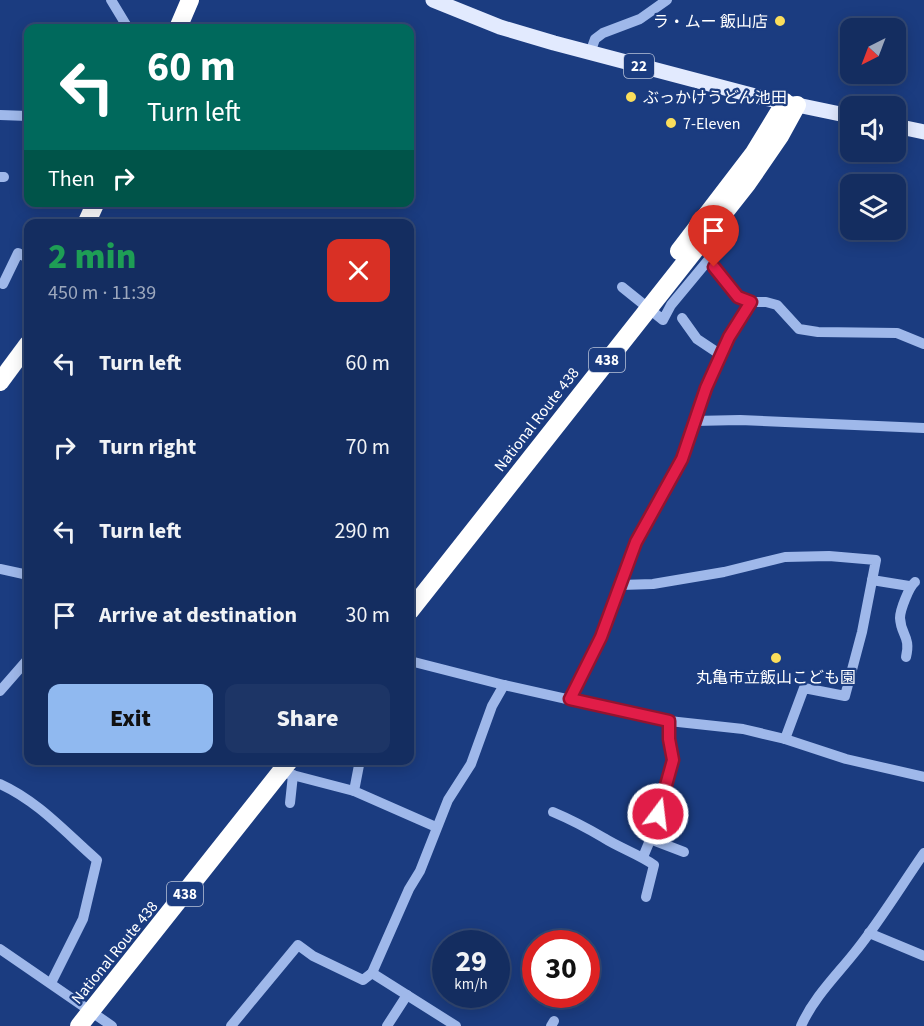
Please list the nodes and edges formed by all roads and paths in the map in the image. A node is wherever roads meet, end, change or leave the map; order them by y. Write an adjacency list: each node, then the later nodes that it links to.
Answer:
1 (111, 0): 5 (street)
2 (190, 0): 6 (highway)
3 (433, 0): 7 (main road, 22)
4 (667, 0): 7 (street)
5 (126, 24)
6 (180, 24)
7 (590, 52): 8 (main road, 22)
8 (791, 104): 9 (main road, 22); 18 (highway, National Route 438 / 438)
9 (840, 114)
10 (0, 115): 11 (street)
11 (24, 116)
12 (906, 128): 13 (main road)
13 (924, 132)
14 (24, 256): 15 (street)
15 (3, 284)
16 (622, 287): 18 (street)
17 (751, 302): 18 (street); 20 (street); 22 (street)
18 (643, 305): 30 (highway, National Route 438 / 438); 31 (highway, National Route 438 / 438)
19 (681, 318): 22 (street)
20 (924, 344)
21 (24, 349): 23 (highway)
22 (721, 355): 24 (street)
23 (0, 382)
24 (694, 420): 25 (street); 29 (street)
25 (924, 428)
26 (0, 569): 27 (street)
27 (24, 574)
28 (872, 580): 29 (street); 32 (street); 39 (street)
29 (621, 585): 37 (street)
30 (414, 586)
31 (414, 605)
32 (906, 657)
33 (414, 662): 35 (street)
34 (24, 664): 36 (street)
35 (504, 685): 37 (street); 47 (street)
36 (0, 691)
37 (570, 699): 38 (street)
38 (669, 721): 39 (street); 48 (street)
39 (785, 739): 42 (street)
40 (359, 765): 44 (street)
41 (285, 767): 44 (street); 45 (street); 59 (highway, National Route 438 / 438)
42 (924, 777)
43 (0, 784): 57 (street)
44 (354, 791): 47 (street)
45 (290, 803)
46 (553, 813): 51 (street)
47 (436, 827): 56 (street)
48 (650, 839): 49 (street); 51 (street)
49 (684, 852)
50 (924, 853): 53 (street)
51 (643, 857): 52 (street)
52 (646, 897)
53 (869, 933): 55 (street); 66 (street)
54 (0, 950): 57 (street)
55 (924, 956)
56 (372, 972): 58 (street); 64 (street)
57 (51, 983): 59 (street)
58 (407, 995): 60 (street); 65 (street)
59 (86, 1008): 61 (highway, National Route 438 / 438); 62 (highway, National Route 438 / 438); 63 (street)
60 (453, 1025)
61 (65, 1026)
62 (79, 1026)
63 (112, 1026)
64 (231, 1026)
65 (387, 1026)
66 (801, 1026)

